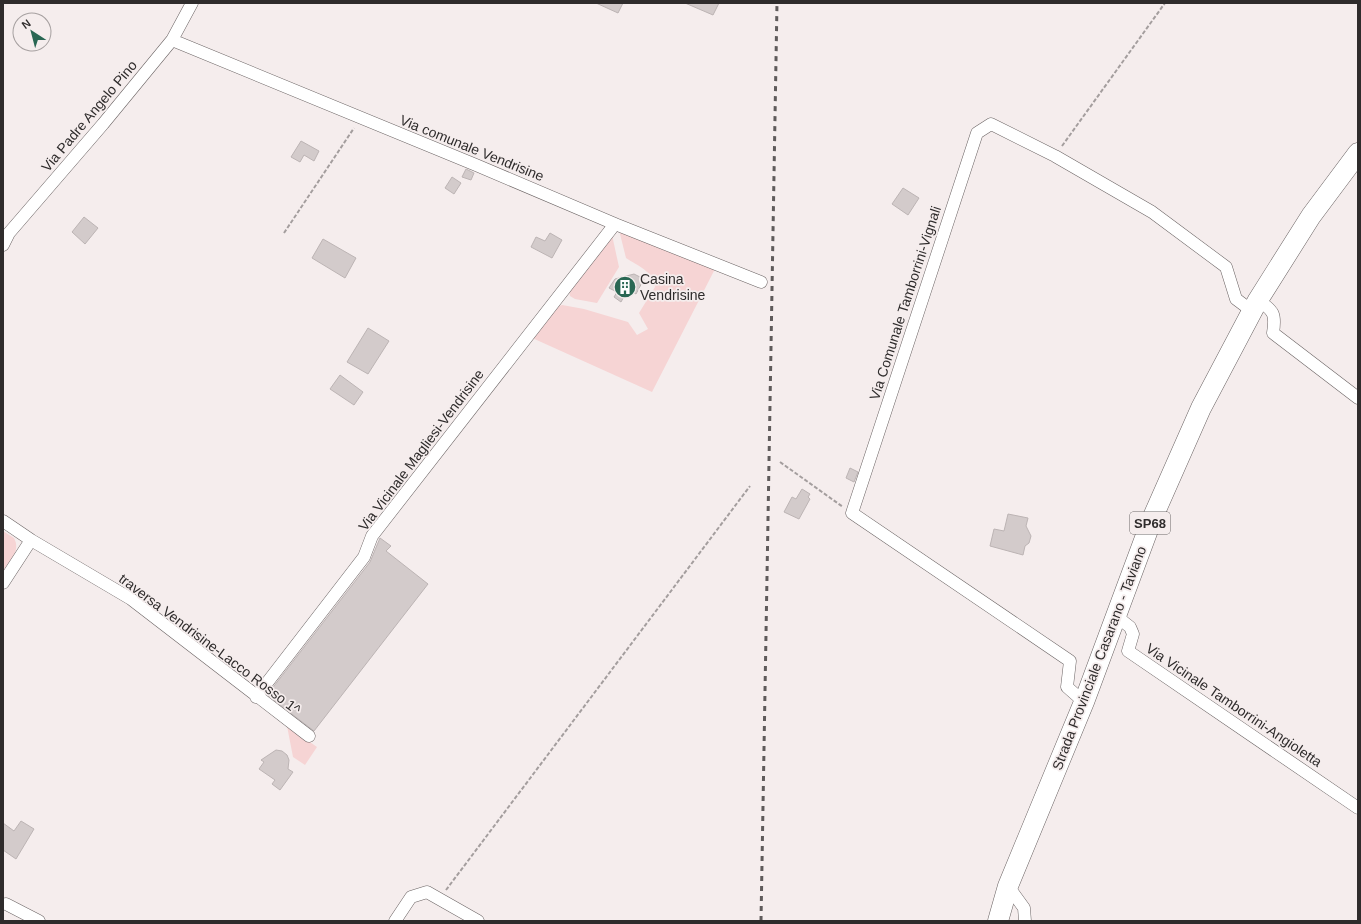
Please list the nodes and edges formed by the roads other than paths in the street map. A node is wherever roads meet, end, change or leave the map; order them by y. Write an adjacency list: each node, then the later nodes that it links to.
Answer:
1 (192, 3): 2 (street, Via Padre Angelo Pino)
2 (172, 40): 4 (street, Via comunale Vendrisine); 5 (street, Via Padre Angelo Pino)
3 (1358, 153): 7 (main road, Strada Provinciale Casarano - Taviano / SP68)
4 (615, 224): 6 (street, Via comunale Vendrisine); 13 (street, Via Vicinale Magliesi-Vendrisine)
5 (3, 245)
6 (761, 282)
7 (1255, 305): 8 (street, Via Comunale Tamborrini-Vignali); 12 (main road, Strada Provinciale Casarano - Taviano / SP68); 14 (street, Via Comunale Tamborrini-Vignali)
8 (1358, 398)
9 (3, 521): 10 (street)
10 (31, 540): 11 (street); 13 (street, traversa Vendrisine-Lacco Rosso 1^)
11 (3, 583)
12 (1116, 616): 14 (main road, Strada Provinciale Casarano - Taviano / SP68); 16 (street, Via Vicinale Tamborrini-Angioletta)
13 (256, 697): 15 (street, traversa Vendrisine-Lacco Rosso 1^)
14 (1084, 702): 17 (main road, Strada Provinciale Casarano - Taviano / SP68)
15 (309, 736)
16 (1358, 808)
17 (1008, 886): 22 (main road, Strada Provinciale Casarano - Taviano / SP68); 23 (street)
18 (4, 905): 19 (street)
19 (39, 921)
20 (395, 921): 21 (street)
21 (478, 921)
22 (998, 921)
23 (1025, 921)

